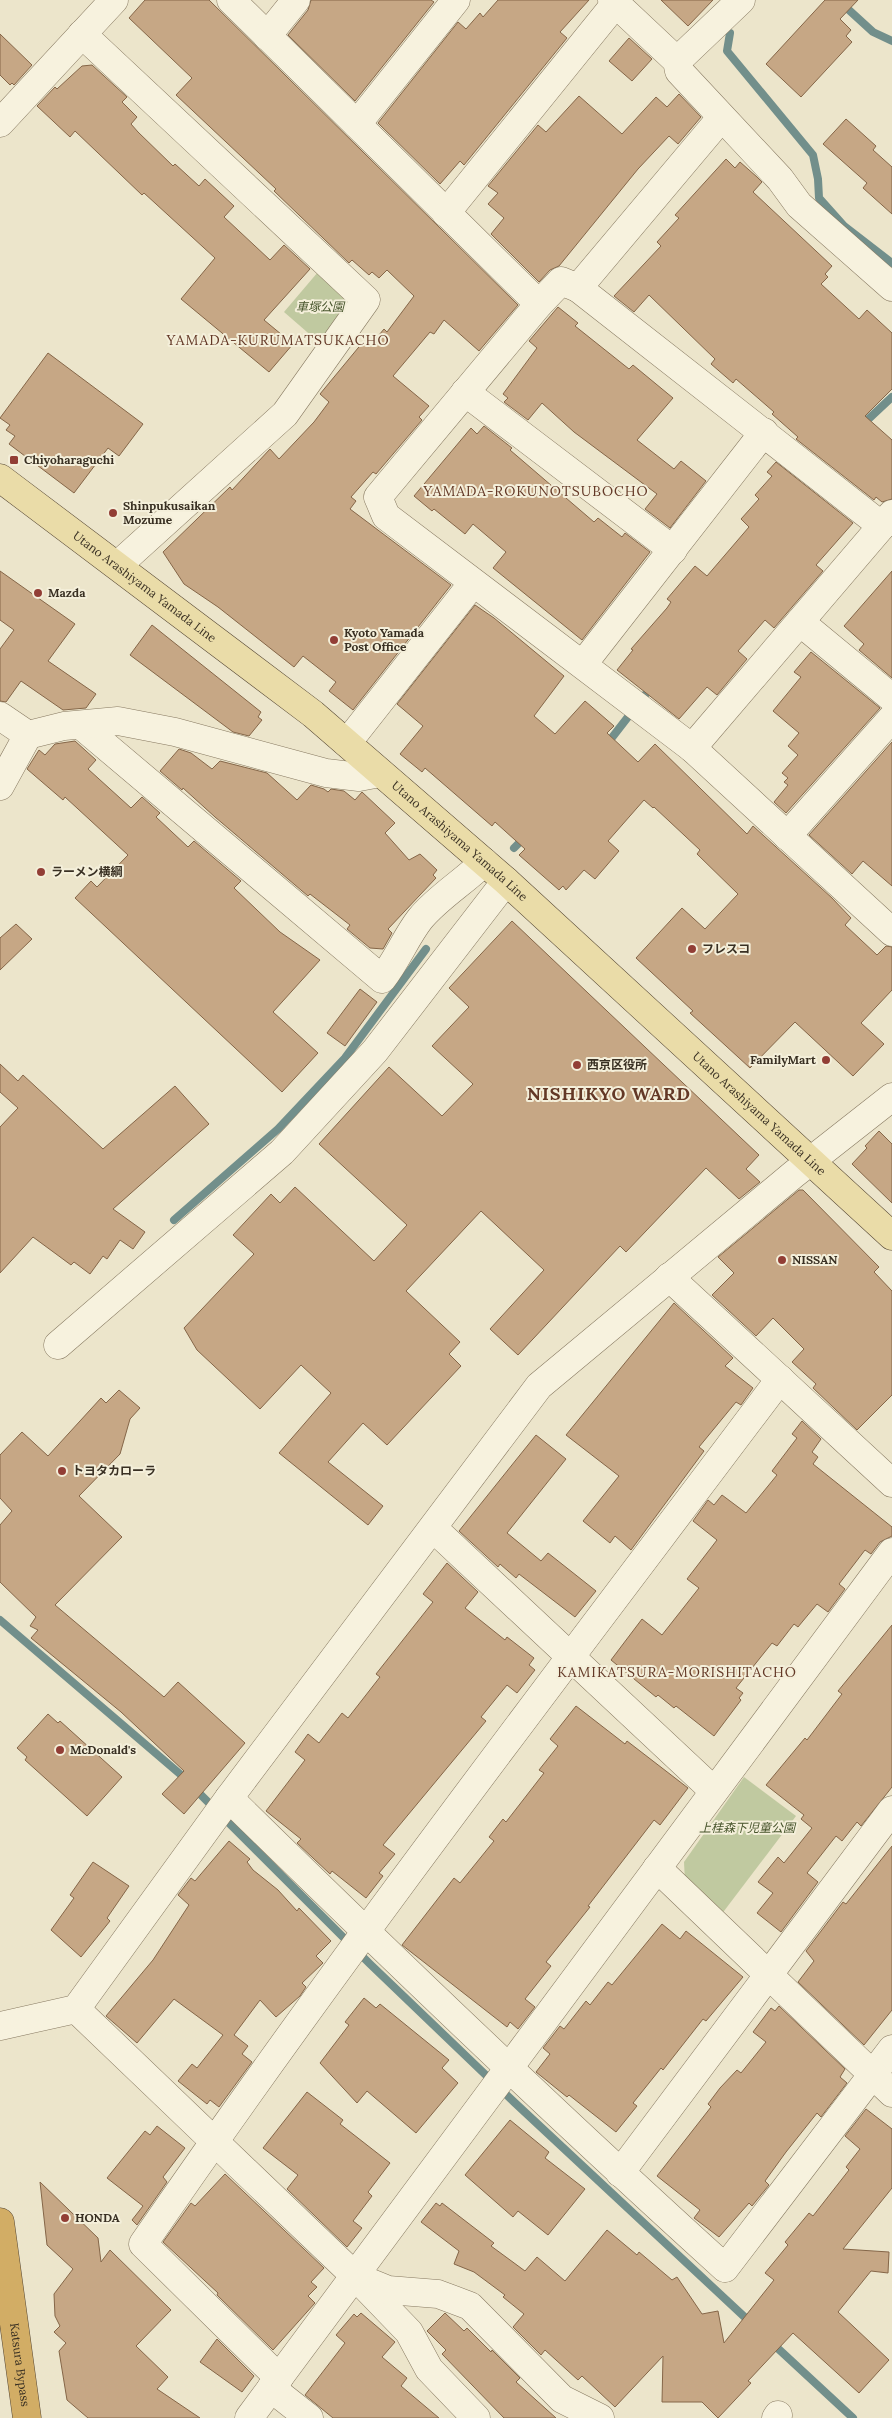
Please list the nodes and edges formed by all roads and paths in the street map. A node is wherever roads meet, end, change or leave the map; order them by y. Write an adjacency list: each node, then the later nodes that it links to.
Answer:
1 (114, 0): 7 (street)
2 (231, 0): 8 (street)
3 (296, 0): 8 (street)
4 (456, 0): 12 (street)
5 (741, 0): 9 (street)
6 (614, 2): 9 (street); 13 (street)
7 (82, 34): 11 (street); 22 (street)
8 (267, 36): 12 (street)
9 (677, 62): 10 (street)
10 (721, 118): 14 (street); 15 (street)
11 (0, 123)
12 (357, 124): 13 (street)
13 (446, 213): 16 (street)
14 (892, 287)
15 (578, 288): 16 (street); 18 (street)
16 (540, 304): 17 (street)
17 (465, 392): 21 (street); 23 (street)
18 (764, 432): 20 (street); 21 (street)
19 (0, 478): 22 (main road, Utano Arashiyama Yamada Line)
20 (887, 520): 24 (street)
21 (673, 550): 25 (street)
22 (118, 565): 31 (main road, Utano Arashiyama Yamada Line)
23 (473, 583): 25 (street); 31 (street)
24 (800, 622): 26 (street); 32 (street)
25 (583, 664): 32 (street)
26 (892, 698)
27 (0, 716): 30 (street)
28 (892, 718): 35 (street)
29 (82, 726): 30 (street); 33 (street); 36 (street)
30 (28, 735): 34 (street)
31 (347, 744): 33 (main road, Utano Arashiyama Yamada Line)
32 (692, 748): 35 (street)
33 (380, 773): 36 (main road, Utano Arashiyama Yamada Line)
34 (0, 786)
35 (787, 836): 38 (street)
36 (484, 862): 37 (main road, Utano Arashiyama Yamada Line)
37 (506, 881): 40 (main road, Utano Arashiyama Yamada Line); 43 (street)
38 (892, 932)
39 (892, 1097): 40 (street)
40 (812, 1161): 41 (main road, Utano Arashiyama Yamada Line); 42 (street)
41 (892, 1236)
42 (669, 1277): 44 (street); 46 (street)
43 (58, 1345)
44 (780, 1380): 45 (street); 48 (street)
45 (892, 1483)
46 (432, 1528): 48 (street); 50 (street)
47 (892, 1552): 49 (street)
48 (571, 1657): 49 (street); 53 (street)
49 (714, 1791): 52 (street)
50 (229, 1798): 53 (street); 55 (street)
51 (892, 1810): 54 (street)
52 (657, 1868): 54 (street); 58 (street)
53 (364, 1931): 58 (street); 61 (street)
54 (768, 1976): 59 (street); 62 (street)
55 (76, 2009): 56 (street); 61 (street)
56 (0, 2026)
57 (892, 2049): 59 (street)
58 (509, 2067): 62 (street); 64 (street)
59 (872, 2075): 60 (street); 62 (street)
60 (892, 2093)
61 (214, 2142): 64 (street); 65 (street)
62 (620, 2173)
63 (0, 2222): 66 (highway, Katsura Bypass)
64 (355, 2276): 65 (street); 69 (street); 70 (street)
65 (275, 2383): 67 (street); 68 (street)
66 (27, 2418)
67 (249, 2418)
68 (309, 2418)
69 (476, 2418)
70 (600, 2418)

